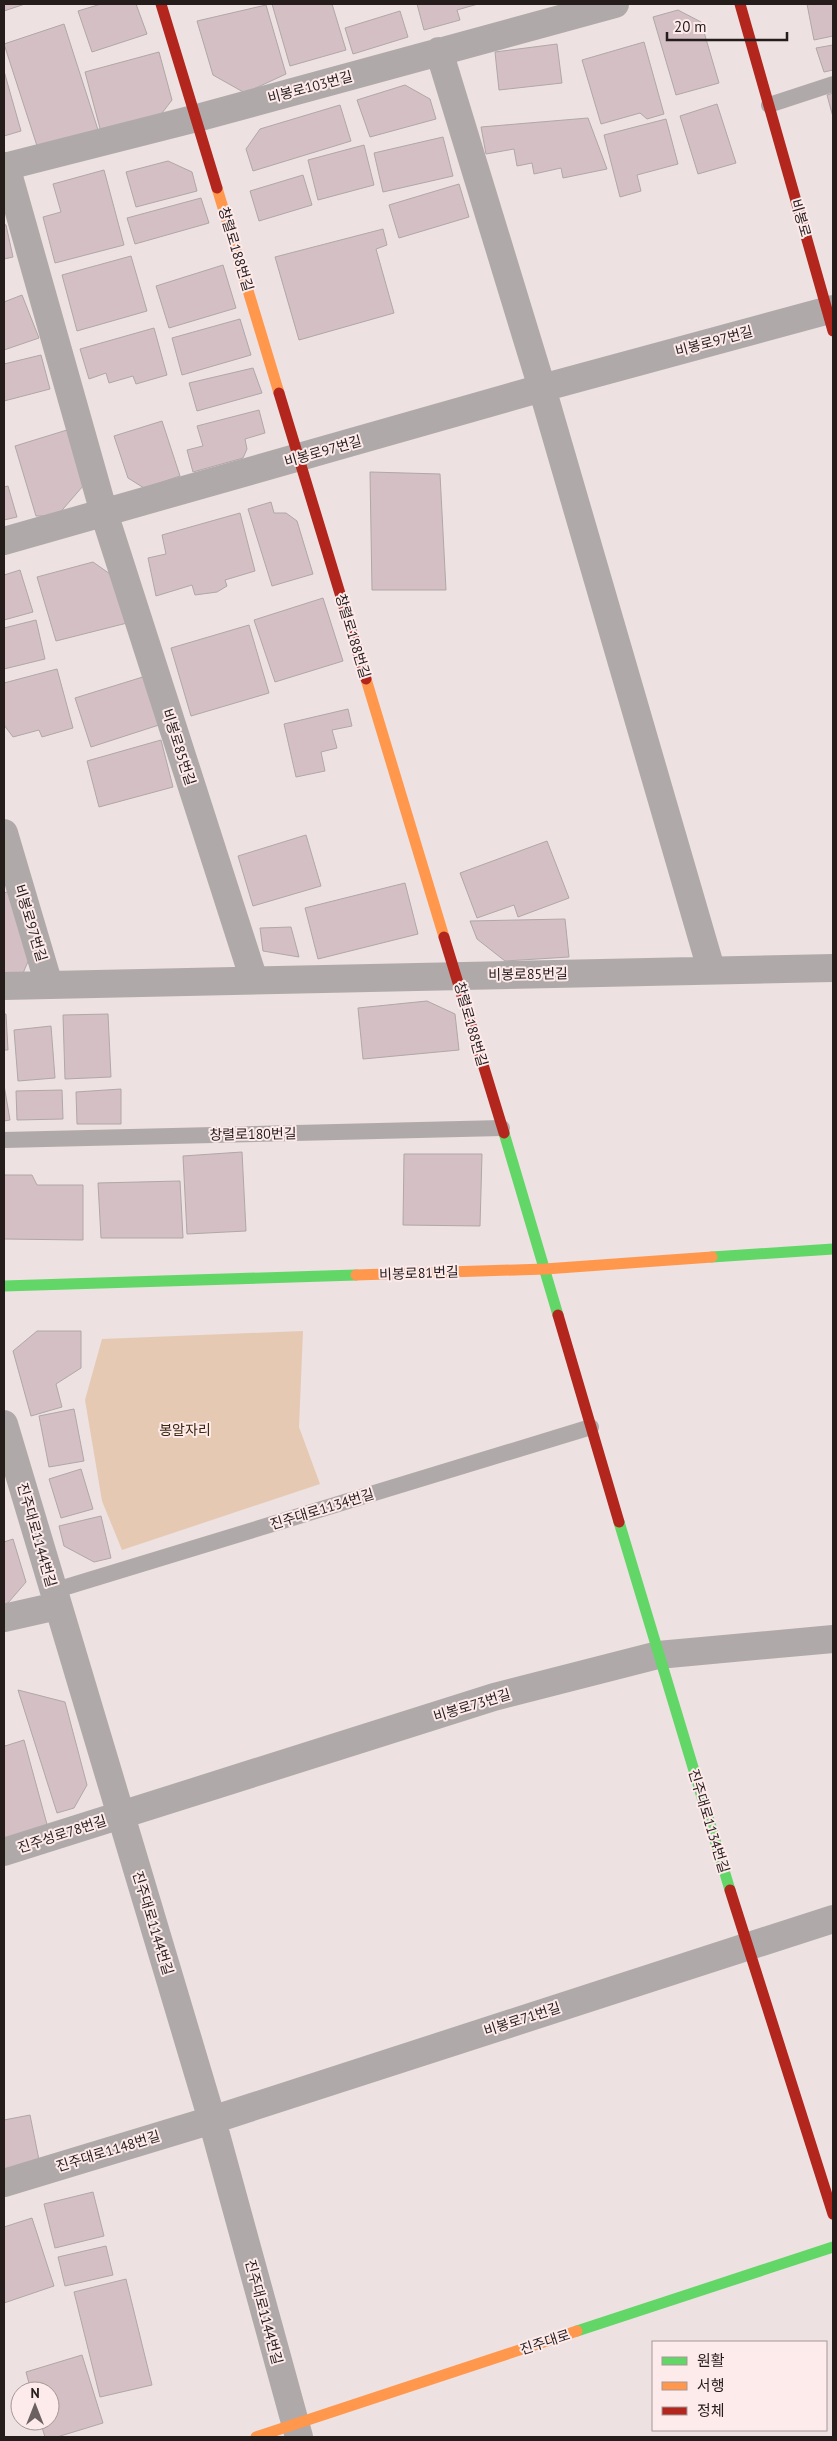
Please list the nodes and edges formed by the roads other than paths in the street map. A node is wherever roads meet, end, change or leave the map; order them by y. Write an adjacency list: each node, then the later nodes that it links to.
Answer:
1 (161, 4): 7 (street, 창렬로188번길)
2 (616, 4): 4 (street, 비봉로103번길)
3 (740, 4): 6 (street, 비봉로)
4 (439, 51): 7 (street, 비봉로103번길); 10 (street)
5 (833, 84): 6 (lane)
6 (769, 105): 9 (street, 비봉로)
7 (197, 118): 8 (street, 비봉로103번길); 11 (street, 창렬로188번길)
8 (5, 167): 12 (street)
9 (831, 317): 10 (street, 비봉로97번길)
10 (542, 388): 11 (street, 비봉로97번길); 16 (street)
11 (299, 458): 12 (street, 비봉로97번길); 17 (street, 창렬로188번길)
12 (104, 513): 13 (street, 비봉로97번길); 18 (street, 비봉로85번길)
13 (4, 541)
14 (4, 833): 19 (street, 비봉로97번길)
15 (833, 968): 16 (street, 비봉로85번길)
16 (711, 969): 17 (street, 비봉로85번길)
17 (457, 976): 18 (street, 비봉로85번길); 21 (street, 창렬로188번길)
18 (254, 980): 19 (street, 비봉로85번길)
19 (49, 985): 20 (street, 비봉로85번길)
20 (4, 986)
21 (502, 1128): 22 (lane, 창렬로180번길); 24 (street, 창렬로188번길)
22 (4, 1140)
23 (833, 1249): 24 (street, 비봉로81번길)
24 (545, 1269): 25 (street, 비봉로81번길); 27 (street, 진주대로1134번길)
25 (4, 1286)
26 (4, 1424): 28 (street, 진주대로1144번길)
27 (591, 1427): 28 (lane, 진주대로1134번길); 31 (street, 진주대로1134번길)
28 (55, 1598): 29 (street); 32 (street, 진주대로1144번길)
29 (4, 1618)
30 (833, 1639): 31 (street, 비봉로73번길)
31 (658, 1655): 32 (street, 비봉로73번길); 35 (street, 진주대로1134번길)
32 (120, 1816): 33 (street, 진주성로78번길); 36 (street, 진주대로1144번길)
33 (4, 1852)
34 (833, 1918): 35 (street, 비봉로71번길)
35 (747, 1946): 36 (street, 비봉로71번길); 38 (street, 진주대로1134번길)
36 (212, 2120): 37 (street, 진주대로1148번길); 40 (street, 진주대로1144번길)
37 (4, 2183)
38 (833, 2214)
39 (833, 2248): 40 (street, 진주대로)
40 (297, 2431): 41 (street, 진주대로)
41 (256, 2437)

